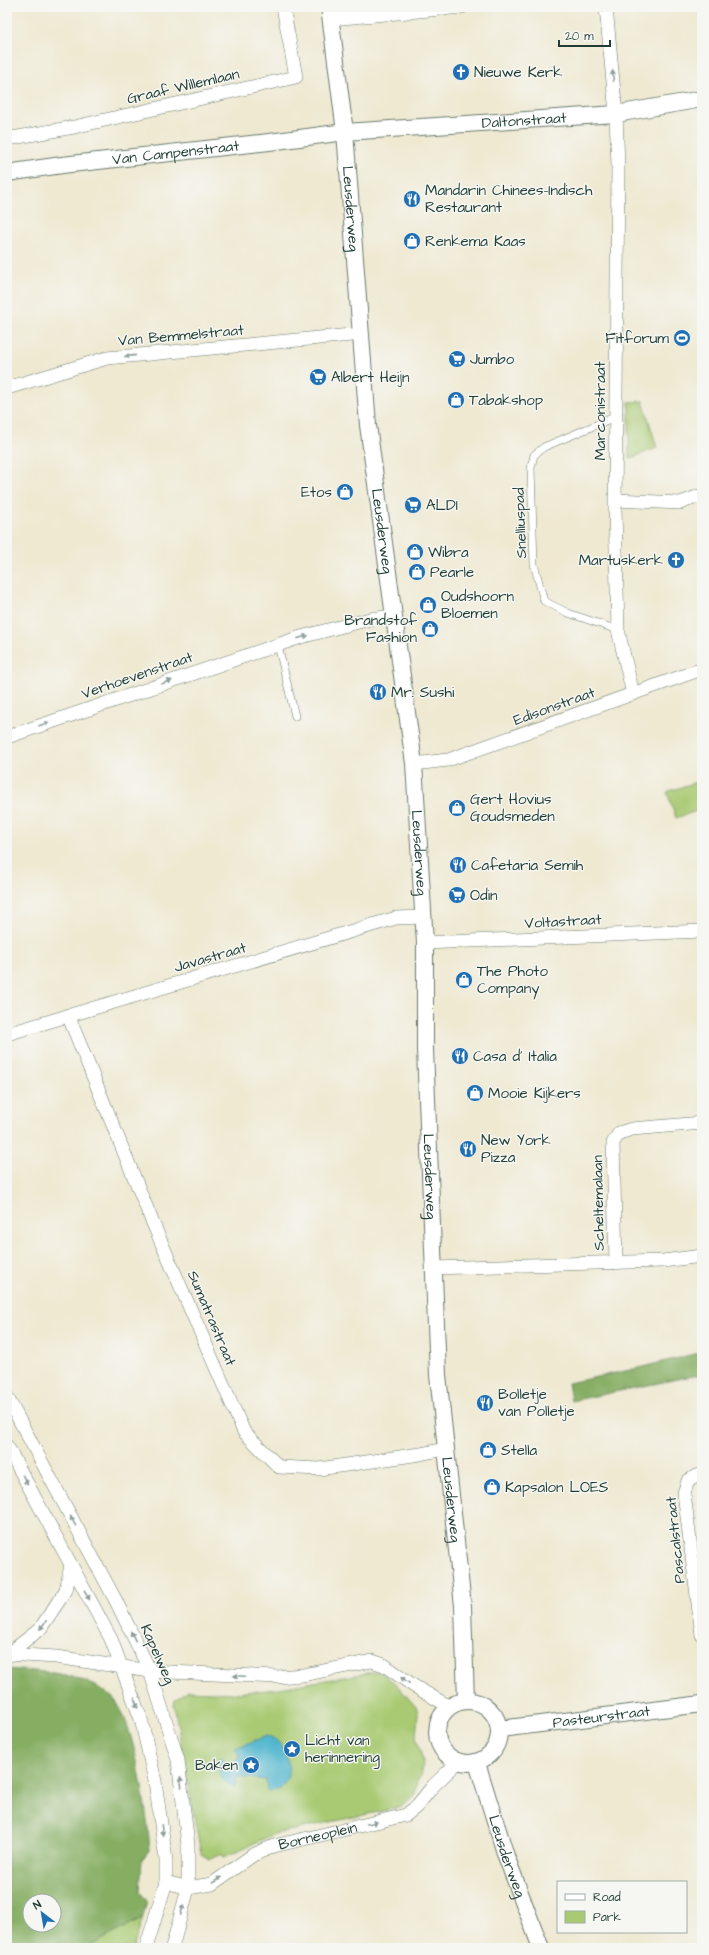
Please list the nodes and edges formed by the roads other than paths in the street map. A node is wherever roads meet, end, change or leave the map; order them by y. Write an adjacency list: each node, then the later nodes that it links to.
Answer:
1 (283, 7): 8 (street, Graaf Willemlaan)
2 (462, 7): 4 (street)
3 (606, 7): 6 (street, Marconistraat, one-way to 3)
4 (330, 13): 7 (street, Leusderweg)
5 (702, 99): 6 (street, Daltonstraat)
6 (616, 114): 7 (street, Daltonstraat); 12 (street, Marconistraat)
7 (345, 132): 9 (street, Van Campenstraat); 10 (street, Leusderweg)
8 (7, 139)
9 (7, 173)
10 (362, 334): 11 (street, Van Bemmelstraat, one-way to 11); 15 (street, Leusderweg)
11 (7, 388)
12 (616, 416): 14 (street, Marconistraat); 16 (lane, Snelliuspad)
13 (702, 495): 14 (street)
14 (616, 500): 16 (street, Marconistraat)
15 (394, 616): 17 (street, Verhoevenstraat, one-way to 15); 22 (street, Leusderweg)
16 (618, 630): 19 (street, Marconistraat)
17 (278, 645): 20 (lane); 21 (street, Verhoevenstraat, one-way to 17)
18 (702, 669): 19 (street, Edisonstraat)
19 (633, 694): 22 (street, Edisonstraat)
20 (295, 716)
21 (7, 737)
22 (414, 764): 23 (street, Leusderweg)
23 (424, 917): 25 (street, Leusderweg); 26 (street, Javastraat)
24 (702, 931): 25 (street, Voltastraat)
25 (425, 943): 31 (street, Leusderweg)
26 (68, 1015): 27 (street, Javastraat); 34 (street, Sumatrastraat)
27 (7, 1034)
28 (702, 1123): 30 (street, Scheltemalaan)
29 (702, 1256): 30 (street, Scheltemalaan)
30 (616, 1263): 31 (street, Scheltemalaan)
31 (433, 1268): 34 (street, Leusderweg)
32 (7, 1397): 40 (street, Kapelweg, one-way to 32)
33 (7, 1446): 36 (street, one-way to 36)
34 (445, 1448): 41 (street, Leusderweg)
35 (702, 1475): 37 (street, Pascalstraat)
36 (71, 1565): 38 (street, one-way to 38); 39 (street, one-way to 39)
37 (702, 1635)
38 (7, 1654): 39 (street)
39 (123, 1666): 40 (street); 47 (street, one-way to 47)
40 (150, 1671): 43 (street, one-way to 40); 48 (street, Kapelweg, one-way to 40)
41 (466, 1701): 43 (street); 44 (street)
42 (702, 1704): 44 (street, Pasteurstraat)
43 (450, 1707): 45 (street)
44 (500, 1728): 46 (street)
45 (458, 1762): 46 (street); 48 (street, Borneoplein, one-way to 45)
46 (477, 1763): 51 (street, Leusderweg)
47 (166, 1882): 48 (street, Borneoplein); 49 (street)
48 (188, 1888): 50 (street, Kapelweg, one-way to 48)
49 (146, 1948)
50 (172, 1948)
51 (541, 1948)

